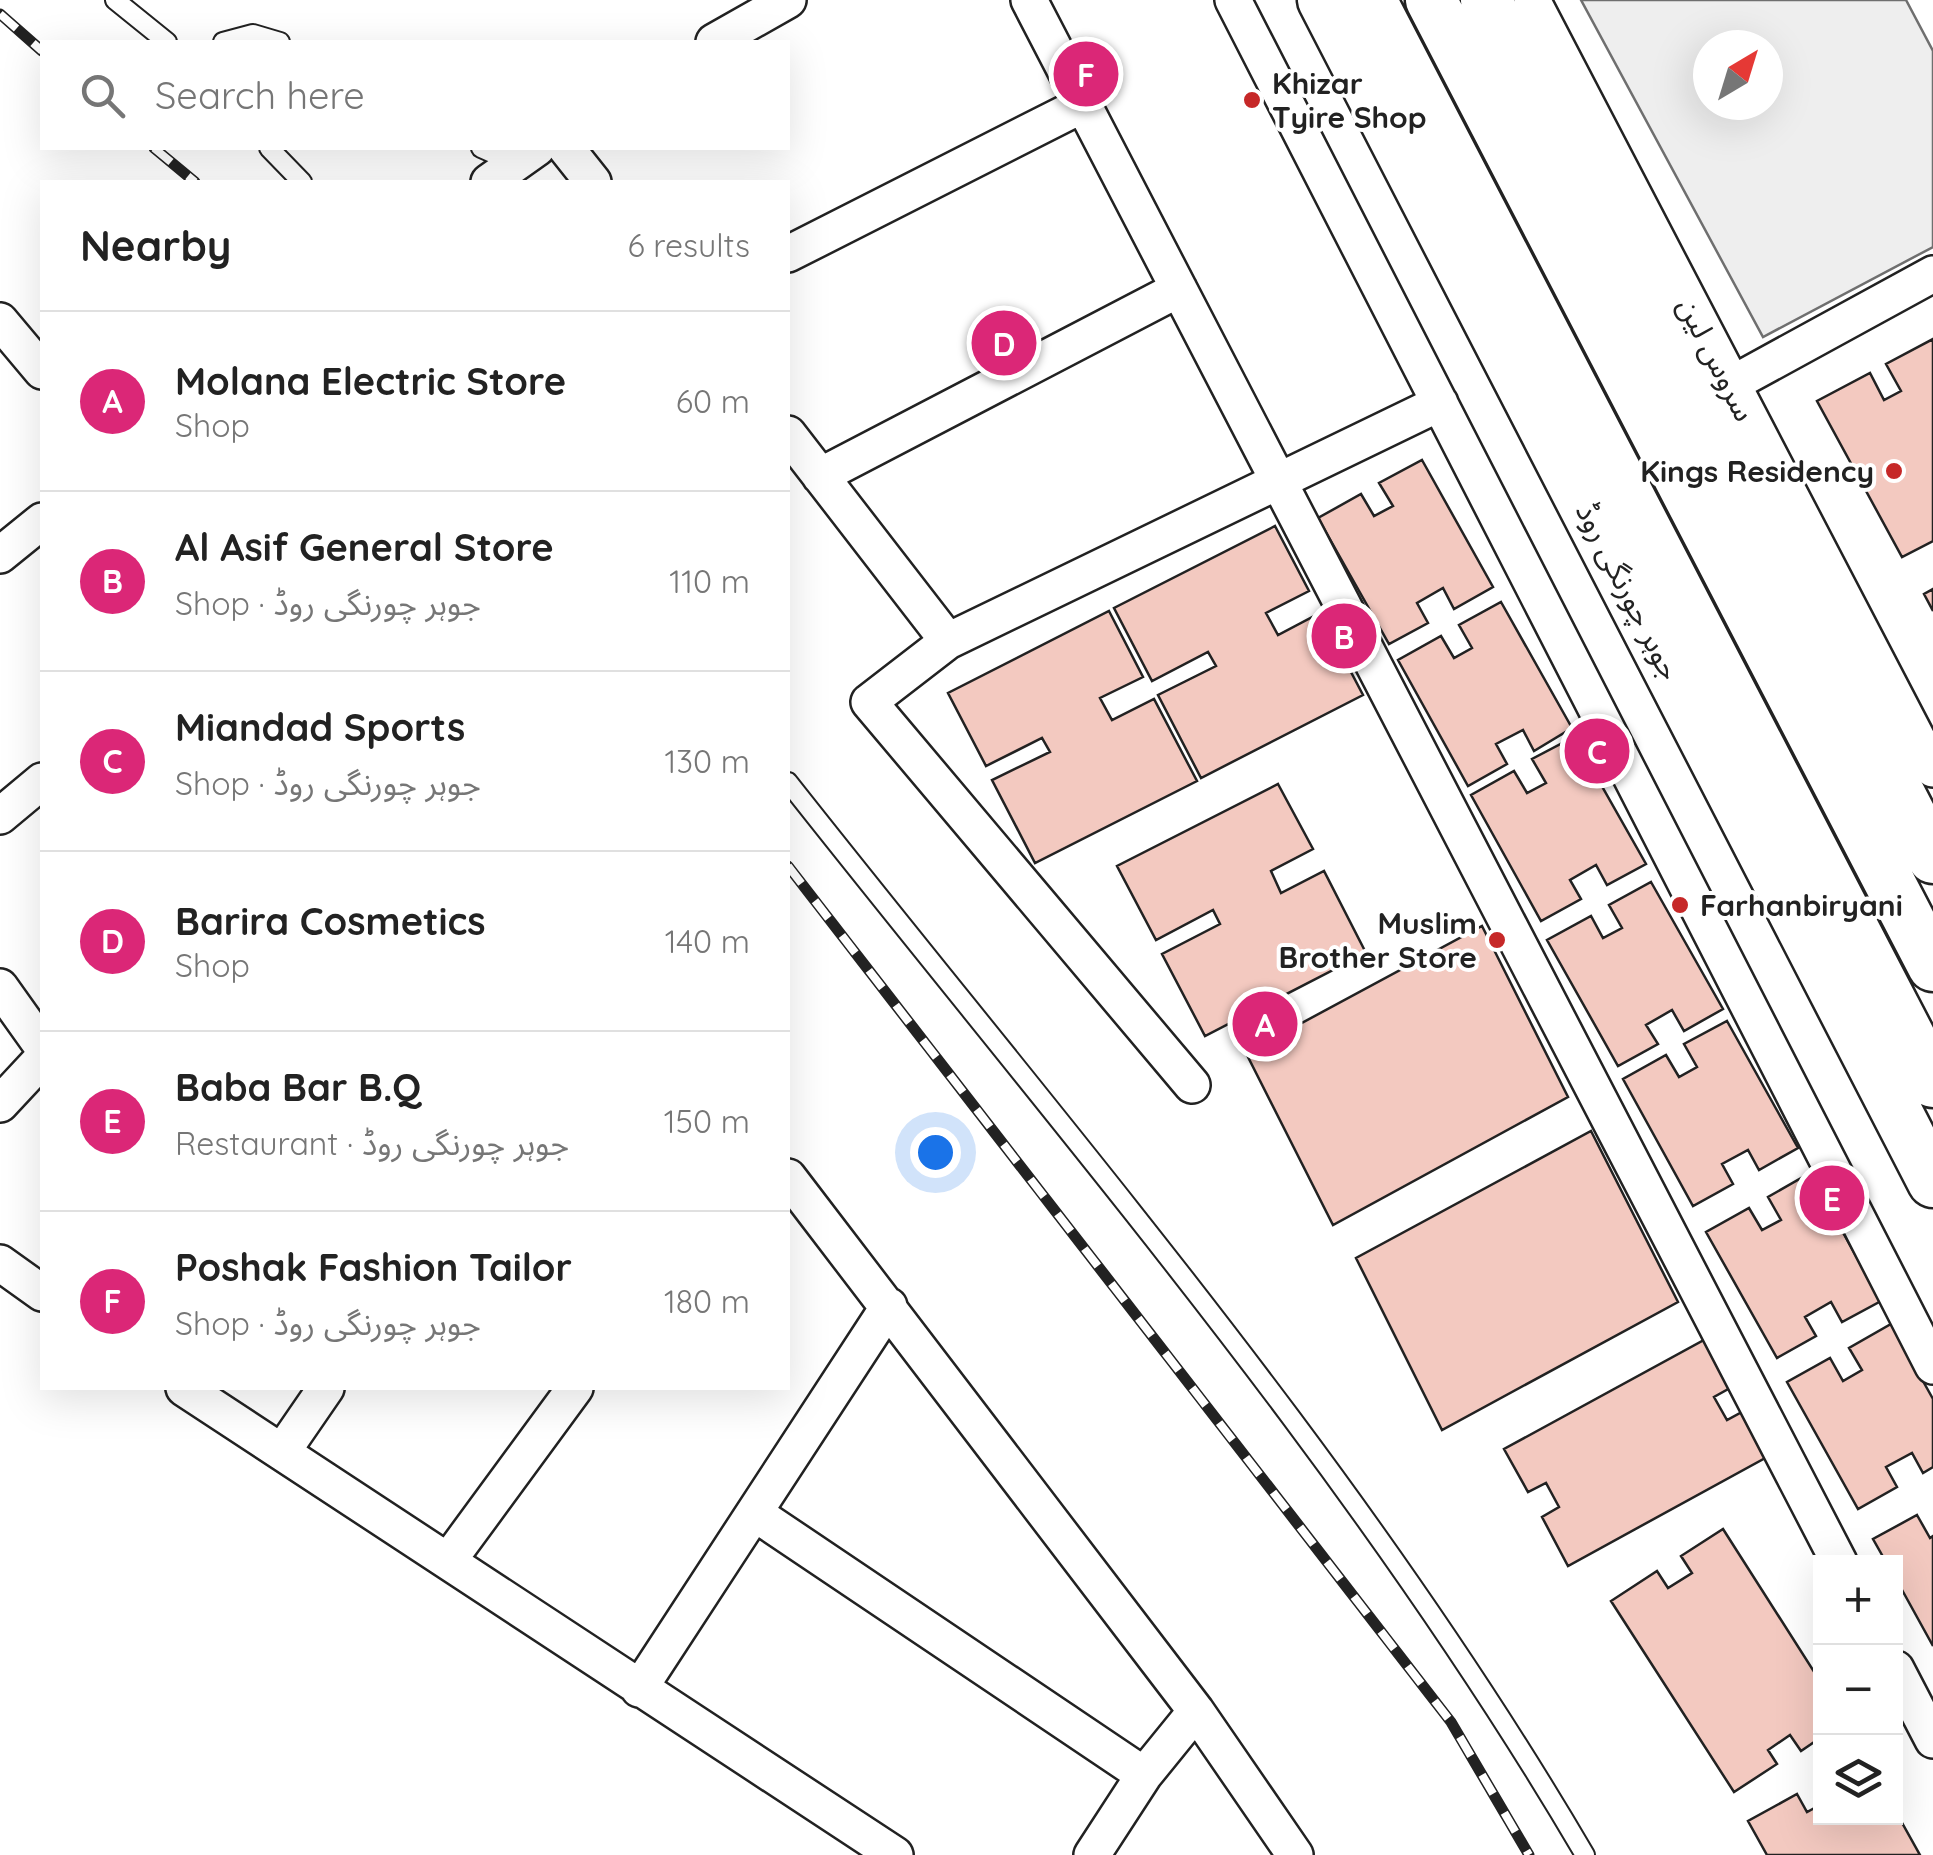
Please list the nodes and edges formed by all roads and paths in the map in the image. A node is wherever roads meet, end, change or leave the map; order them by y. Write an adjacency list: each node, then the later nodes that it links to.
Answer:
1 (116, 0): 10 (lane)
2 (1029, 0): 14 (street)
3 (1233, 0): 27 (street)
4 (1324, 0): 47 (main road, جوہر چورنگی روڈ)
5 (1372, 0): 43 (main road, جوہر چورنگی روڈ)
6 (1431, 0): 39 (main road)
7 (1486, 0): 38 (main road)
8 (1532, 0): 26 (street, سروس لین)
9 (786, 1): 13 (street)
10 (165, 40)
11 (230, 40): 12 (lane)
12 (273, 40)
13 (718, 40)
14 (1082, 104): 21 (street); 23 (street)
15 (271, 150): 19 (lane)
16 (485, 150): 18 (lane)
17 (568, 150): 20 (street)
18 (514, 164)
19 (300, 180)
20 (591, 180)
21 (790, 253)
22 (1933, 274): 26 (street)
23 (1179, 289): 29 (street); 30 (street)
24 (0, 321): 25 (street)
25 (40, 369)
26 (1730, 385): 34 (street, سروس لین)
27 (1440, 403): 30 (street); 51 (street)
28 (790, 437): 29 (street)
29 (820, 476): 33 (street)
30 (1280, 479): 33 (street); 57 (street)
31 (40, 523): 32 (street)
32 (0, 556)
33 (948, 641): 44 (street)
34 (1933, 769)
35 (40, 784): 37 (street)
36 (790, 785): 67 (lane)
37 (0, 816)
38 (1933, 858)
39 (1933, 966)
40 (0, 987): 41 (street)
41 (40, 1043)
42 (40, 1061): 45 (street)
43 (1933, 1082)
44 (1192, 1085)
45 (0, 1104)
46 (790, 1180): 50 (street)
47 (1933, 1182)
48 (0, 1263): 49 (street)
49 (40, 1292)
50 (889, 1306): 56 (street); 61 (street)
51 (1933, 1366)
52 (187, 1390): 55 (street)
53 (325, 1390): 55 (street)
54 (575, 1390): 58 (street)
55 (282, 1452): 58 (street)
56 (756, 1514): 60 (street); 63 (street)
57 (1836, 1555)
58 (448, 1561): 60 (street)
59 (1903, 1682): 62 (street)
60 (639, 1688): 64 (street)
61 (1196, 1711): 63 (street); 66 (street)
62 (1933, 1740)
63 (1144, 1775): 65 (street)
64 (895, 1855)
65 (1092, 1855)
66 (1295, 1855)
67 (1585, 1855)

